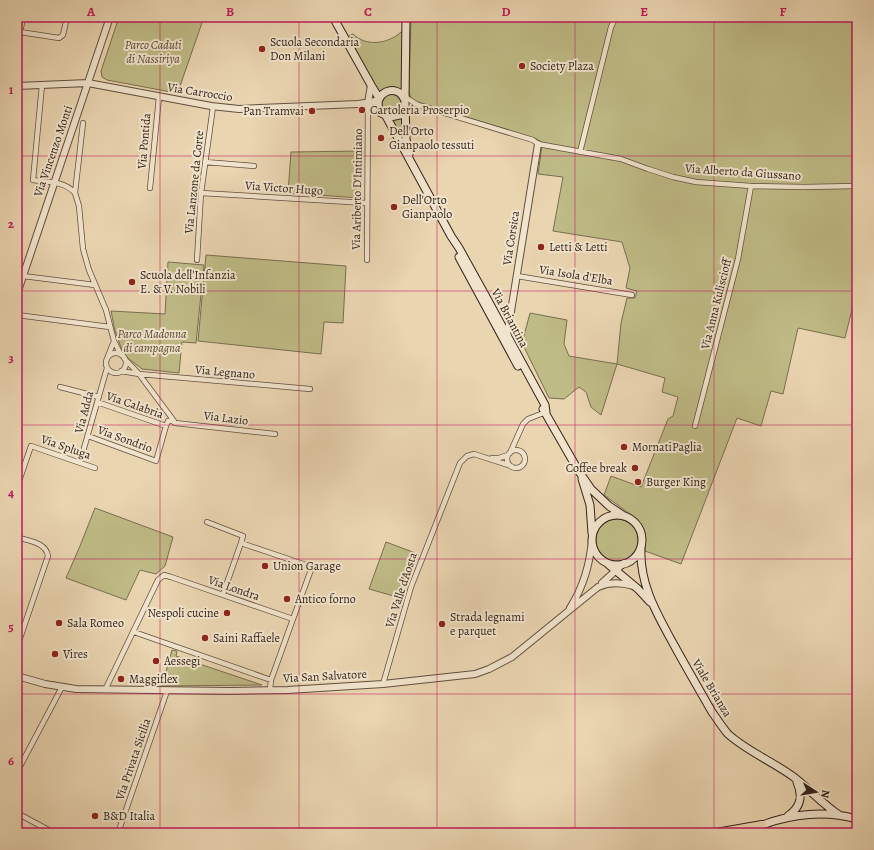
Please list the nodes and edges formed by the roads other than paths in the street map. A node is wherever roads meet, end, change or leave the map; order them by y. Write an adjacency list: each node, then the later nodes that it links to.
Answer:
1 (23, 17): 7 (street)
2 (67, 17): 7 (street)
3 (110, 17): 9 (street, Via Vincenzo Monti)
4 (334, 17): 11 (main road)
5 (406, 17): 15 (main road, Via Briantina)
6 (616, 17): 23 (street)
7 (20, 32): 8 (street)
8 (17, 49)
9 (88, 84): 10 (street, Via Carroccio); 13 (street, Via Carroccio); 27 (street, Via Vincenzo Monti)
10 (42, 85): 12 (street, Via Carroccio); 27 (street)
11 (370, 85): 14 (main road); 16 (street)
12 (17, 86)
13 (158, 97): 17 (street, Via Carroccio); 30 (street, Via Pontida)
14 (379, 99): 15 (main road); 16 (street, Via Carroccio); 18 (main road)
15 (404, 100): 19 (main road); 22 (street, Via Alberto da Giussano); 25 (main road, Via Briantina)
16 (368, 104): 17 (street, Via Carroccio); 18 (street, Via Carroccio); 20 (street, Via Ariberto D'Intimiano)
17 (213, 107): 24 (street, Via Lanzone da Corte)
18 (377, 109): 19 (main road); 20 (street, Via Ariberto D'Intimiano)
19 (386, 116): 25 (main road, Via Briantina)
20 (368, 119): 33 (street, Via Ariberto D'Intimiano)
21 (83, 122): 31 (street)
22 (538, 144): 23 (street, Via Alberto da Giussano); 38 (street, Via Corsica)
23 (580, 152): 28 (street, Via Alberto da Giussano)
24 (205, 162): 26 (street); 32 (street, Via Lanzone da Corte)
25 (411, 162): 34 (main road, Via Briantina)
26 (254, 166)
27 (54, 183): 31 (street); 37 (street, Via Vincenzo Monti)
28 (751, 186): 29 (street, Via Alberto da Giussano); 58 (street, Via Anna Kuliscioff)
29 (857, 186)
30 (150, 188)
31 (75, 193): 39 (street)
32 (201, 193): 33 (street, Via Victor Hugo); 35 (street, Via Lanzone da Corte)
33 (366, 203): 36 (street, Via Ariberto D'Intimiano)
34 (451, 236): 44 (main road, Via Briantina); 55 (main road, Via Briantina)
35 (197, 260)
36 (367, 260)
37 (23, 276): 39 (street); 40 (street, Via Vincenzo Monti)
38 (516, 276): 41 (street, Via Isola d'Elba); 44 (street, Via Corsica)
39 (95, 285): 43 (street)
40 (17, 292)
41 (632, 295)
42 (17, 315): 43 (street)
43 (110, 327): 45 (street)
44 (507, 336): 55 (main road, Via Briantina)
45 (114, 341): 46 (street); 47 (street)
46 (108, 356): 47 (street); 48 (street)
47 (122, 356): 49 (street); 50 (street)
48 (107, 368): 49 (street); 53 (street, Via Adda)
49 (121, 371): 50 (street, Via Legnano)
50 (139, 374): 52 (street, Via Legnano); 56 (street)
51 (60, 387): 53 (street)
52 (310, 389)
53 (99, 397): 54 (street, Via Adda)
54 (97, 402): 57 (street, Via Calabria); 60 (street, Via Adda)
55 (546, 412): 61 (street); 68 (main road, Via Briantina)
56 (175, 423): 57 (street); 59 (street, Via Lazio)
57 (166, 426): 60 (street, Via Sondrio)
58 (695, 426)
59 (275, 434)
60 (88, 436): 65 (street, Via Adda)
61 (518, 436): 62 (street); 63 (street)
62 (521, 452): 63 (street); 66 (street)
63 (509, 454): 64 (street); 66 (street)
64 (489, 458): 66 (street); 92 (street, Via Valle d'Aosta)
65 (80, 462): 67 (street, Via Spluga); 69 (street, Via Spluga)
66 (511, 466)
67 (95, 468)
68 (578, 470): 71 (main road, Via Briantina); 74 (main road, Via Briantina)
69 (19, 475): 70 (street)
70 (17, 487)
71 (624, 516): 74 (main road); 76 (main road)
72 (207, 522): 75 (street)
73 (17, 537): 87 (street)
74 (592, 538): 77 (main road); 84 (street, Via San Salvatore)
75 (241, 543): 82 (street); 85 (street)
76 (641, 547): 78 (main road); 83 (main road)
77 (604, 561): 78 (main road); 79 (main road)
78 (624, 563): 79 (street, Via San Salvatore)
79 (616, 571): 80 (main road); 81 (street, Via San Salvatore)
80 (634, 586): 81 (street, Via San Salvatore); 83 (main road)
81 (598, 587): 84 (street, Via San Salvatore)
82 (223, 594): 85 (street, Via Londra); 86 (street, Via Londra)
83 (652, 604): 98 (main road, Viale Brianza)
84 (568, 611): 92 (street, Via San Salvatore)
85 (293, 619): 91 (street)
86 (134, 632): 91 (street); 94 (street)
87 (17, 647)
88 (17, 661): 89 (street)
89 (17, 666)
90 (17, 676): 93 (street, Via San Salvatore)
91 (271, 680): 95 (street)
92 (383, 684): 95 (street, Via San Salvatore)
93 (62, 687): 94 (street, Via San Salvatore); 97 (street)
94 (105, 690): 96 (street, Via San Salvatore)
95 (270, 690): 96 (street, Via San Salvatore)
96 (167, 691): 105 (street, Via Privata Sicilia)
97 (17, 772)
98 (795, 778): 100 (main road, Viale Brianza); 101 (main road)
99 (17, 813): 104 (street)
100 (839, 816): 101 (main road); 102 (main road)
101 (785, 818): 103 (main road)
102 (857, 819)
103 (762, 825): 106 (highway); 107 (main road)
104 (54, 833)
105 (118, 833)
106 (716, 833)
107 (752, 833)

